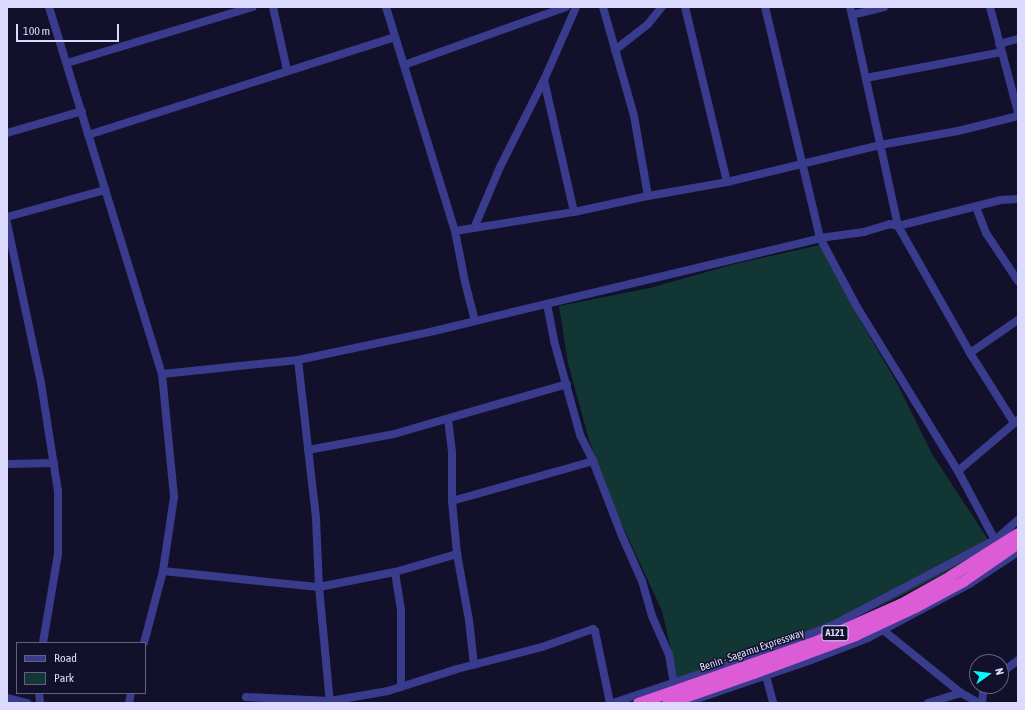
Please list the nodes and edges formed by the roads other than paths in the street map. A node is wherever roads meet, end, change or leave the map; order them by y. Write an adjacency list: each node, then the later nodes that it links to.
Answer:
1 (49, 7): 19 (street)
2 (253, 7): 19 (street)
3 (273, 7): 21 (street)
4 (386, 7): 14 (street)
5 (566, 7): 20 (street)
6 (576, 7): 23 (street)
7 (603, 7): 17 (street)
8 (662, 7): 17 (street)
9 (685, 7): 31 (street)
10 (765, 7): 30 (street)
11 (884, 7): 13 (street)
12 (990, 7): 16 (street)
13 (851, 11): 22 (street)
14 (395, 37): 20 (street); 21 (street)
15 (1018, 39): 16 (street)
16 (999, 44): 18 (street)
17 (615, 50): 33 (street)
18 (1002, 52): 22 (street); 25 (street)
19 (67, 63): 24 (street)
20 (404, 65): 41 (street)
21 (287, 70): 28 (street)
22 (866, 78): 29 (street)
23 (544, 80): 36 (street); 40 (street)
24 (82, 111): 27 (street); 28 (street)
25 (1018, 112)
26 (1018, 116): 29 (street)
27 (7, 133)
28 (88, 135): 32 (street)
29 (880, 145): 30 (street); 39 (street)
30 (803, 164): 31 (street); 42 (street)
31 (727, 182): 33 (street)
32 (105, 190): 37 (street); 49 (street)
33 (648, 196): 36 (street)
34 (1018, 199): 35 (street)
35 (976, 207): 39 (street); 43 (street)
36 (574, 212): 40 (street)
37 (7, 217)
38 (7, 223): 55 (street)
39 (898, 226): 42 (street); 47 (street)
40 (474, 228): 41 (street)
41 (455, 231): 46 (street)
42 (820, 238): 44 (street); 57 (street)
43 (1018, 281)
44 (547, 304): 46 (street); 50 (street)
45 (1018, 320): 47 (street)
46 (475, 322): 48 (street)
47 (970, 353): 52 (street)
48 (298, 360): 49 (street); 53 (street)
49 (162, 374): 65 (street)
50 (567, 384): 51 (street); 54 (street)
51 (448, 419): 53 (street); 58 (street)
52 (1016, 422): 57 (street)
53 (308, 450): 67 (street)
54 (593, 461): 58 (street); 75 (street)
55 (54, 463): 56 (street); 69 (street)
56 (7, 464)
57 (958, 471): 61 (street)
58 (452, 501): 64 (street)
59 (1018, 520): 61 (street)
60 (1018, 533): 83 (highway, Benin - Sagamu Expressway / A121)
61 (994, 540): 75 (street)
62 (1018, 543): 84 (highway, A121)
63 (1018, 552): 68 (street)
64 (458, 554): 66 (street); 72 (street)
65 (163, 571): 67 (street); 70 (street)
66 (395, 572): 67 (street); 76 (street)
67 (319, 587): 80 (street)
68 (883, 630): 74 (street); 77 (street)
69 (43, 642)
70 (144, 642)
71 (1018, 660): 73 (street)
72 (474, 665): 76 (street); 82 (street)
73 (1009, 667)
74 (766, 676): 85 (street); 86 (street)
75 (674, 682): 82 (street)
76 (401, 687): 80 (street)
77 (961, 693): 87 (street); 88 (street)
78 (246, 697): 80 (street)
79 (7, 698): 81 (street)
80 (330, 702)
81 (27, 703)
82 (611, 703)
83 (638, 703)
84 (667, 703)
85 (685, 703)
86 (773, 703)
87 (928, 703)
88 (981, 703)

